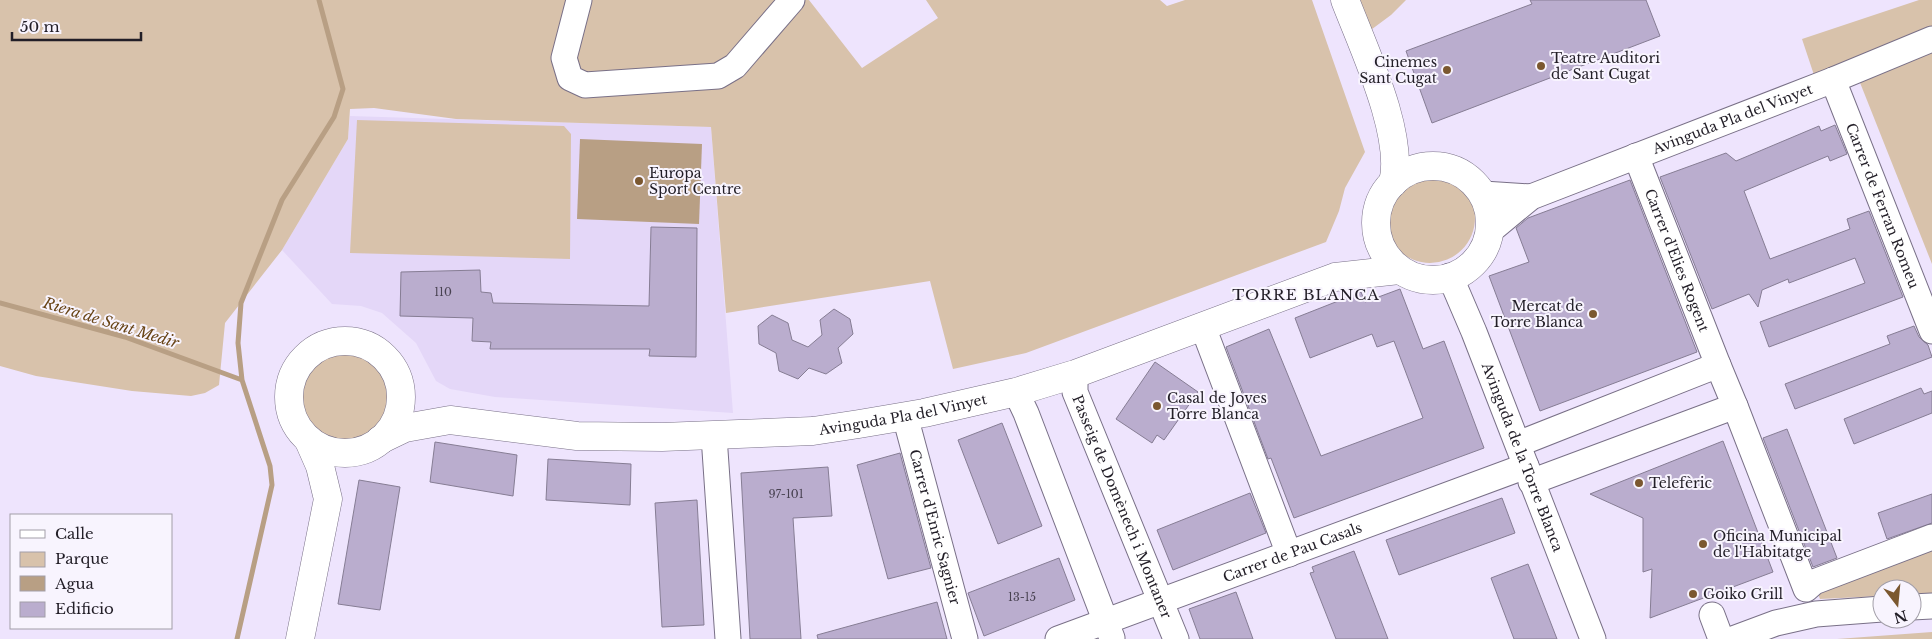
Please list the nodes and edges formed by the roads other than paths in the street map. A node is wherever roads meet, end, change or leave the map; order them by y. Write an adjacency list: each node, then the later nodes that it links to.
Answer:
1 (579, 0): 2 (street)
2 (792, 0)
3 (1345, 0): 6 (main road)
4 (1932, 39): 5 (street, Avinguda Pla del Vinyet)
5 (1833, 80): 7 (street, Avinguda Pla del Vinyet); 18 (street, Carrer de Ferran Romeu)
6 (1391, 126): 8 (main road); 9 (main road)
7 (1636, 156): 11 (street, Avinguda Pla del Vinyet); 19 (street, Carrer d'Elies Rogent)
8 (1436, 166): 9 (main road); 10 (main road)
9 (1394, 183): 13 (main road)
10 (1483, 194): 11 (street, Avinguda Pla del Vinyet); 12 (main road)
11 (1531, 197): 12 (street, Avinguda Pla del Vinyet)
12 (1491, 230): 16 (main road)
13 (1376, 231): 14 (main road); 15 (main road, Avinguda Pla del Vinyet)
14 (1399, 270): 15 (main road, Avinguda Pla del Vinyet); 16 (main road)
15 (1335, 276): 17 (main road, Avinguda Pla del Vinyet)
16 (1450, 276): 29 (street, Avinguda de la Torre Blanca)
17 (1203, 327): 20 (main road, Avinguda Pla del Vinyet); 32 (street)
18 (1932, 330)
19 (1718, 365): 23 (street); 29 (street, Carrer de Pau Casals)
20 (1075, 374): 22 (main road, Avinguda Pla del Vinyet); 33 (street, Passeig de Domènech i Montaner)
21 (399, 384): 25 (main road, Avinguda Pla del Vinyet); 27 (main road); 28 (main road)
22 (1016, 392): 24 (main road, Avinguda Pla del Vinyet); 36 (street)
23 (1735, 406): 29 (street, Carrer de Pau Casals); 31 (street)
24 (905, 416): 26 (main road, Avinguda Pla del Vinyet); 39 (street, Carrer d'Enric Sagnier)
25 (450, 420): 26 (main road, Avinguda Pla del Vinyet); 28 (main road, Avinguda Pla del Vinyet)
26 (714, 436): 38 (street)
27 (309, 441): 28 (main road); 30 (main road)
28 (371, 446): 30 (main road)
29 (1525, 464): 32 (street, Carrer de Pau Casals); 42 (street, Avinguda de la Torre Blanca)
30 (328, 499): 37 (main road)
31 (1932, 537)
32 (1289, 554): 33 (street, Carrer de Pau Casals)
33 (1161, 601): 36 (street, Carrer de Pau Casals); 41 (street, Passeig de Domènech i Montaner)
34 (1872, 611): 44 (street)
35 (1712, 615): 43 (street)
36 (1109, 631): 40 (street, Carrer de Pau Casals)
37 (300, 639)
38 (728, 639)
39 (965, 639)
40 (1058, 639)
41 (1176, 639)
42 (1593, 639)
43 (1721, 639)
44 (1733, 639)

